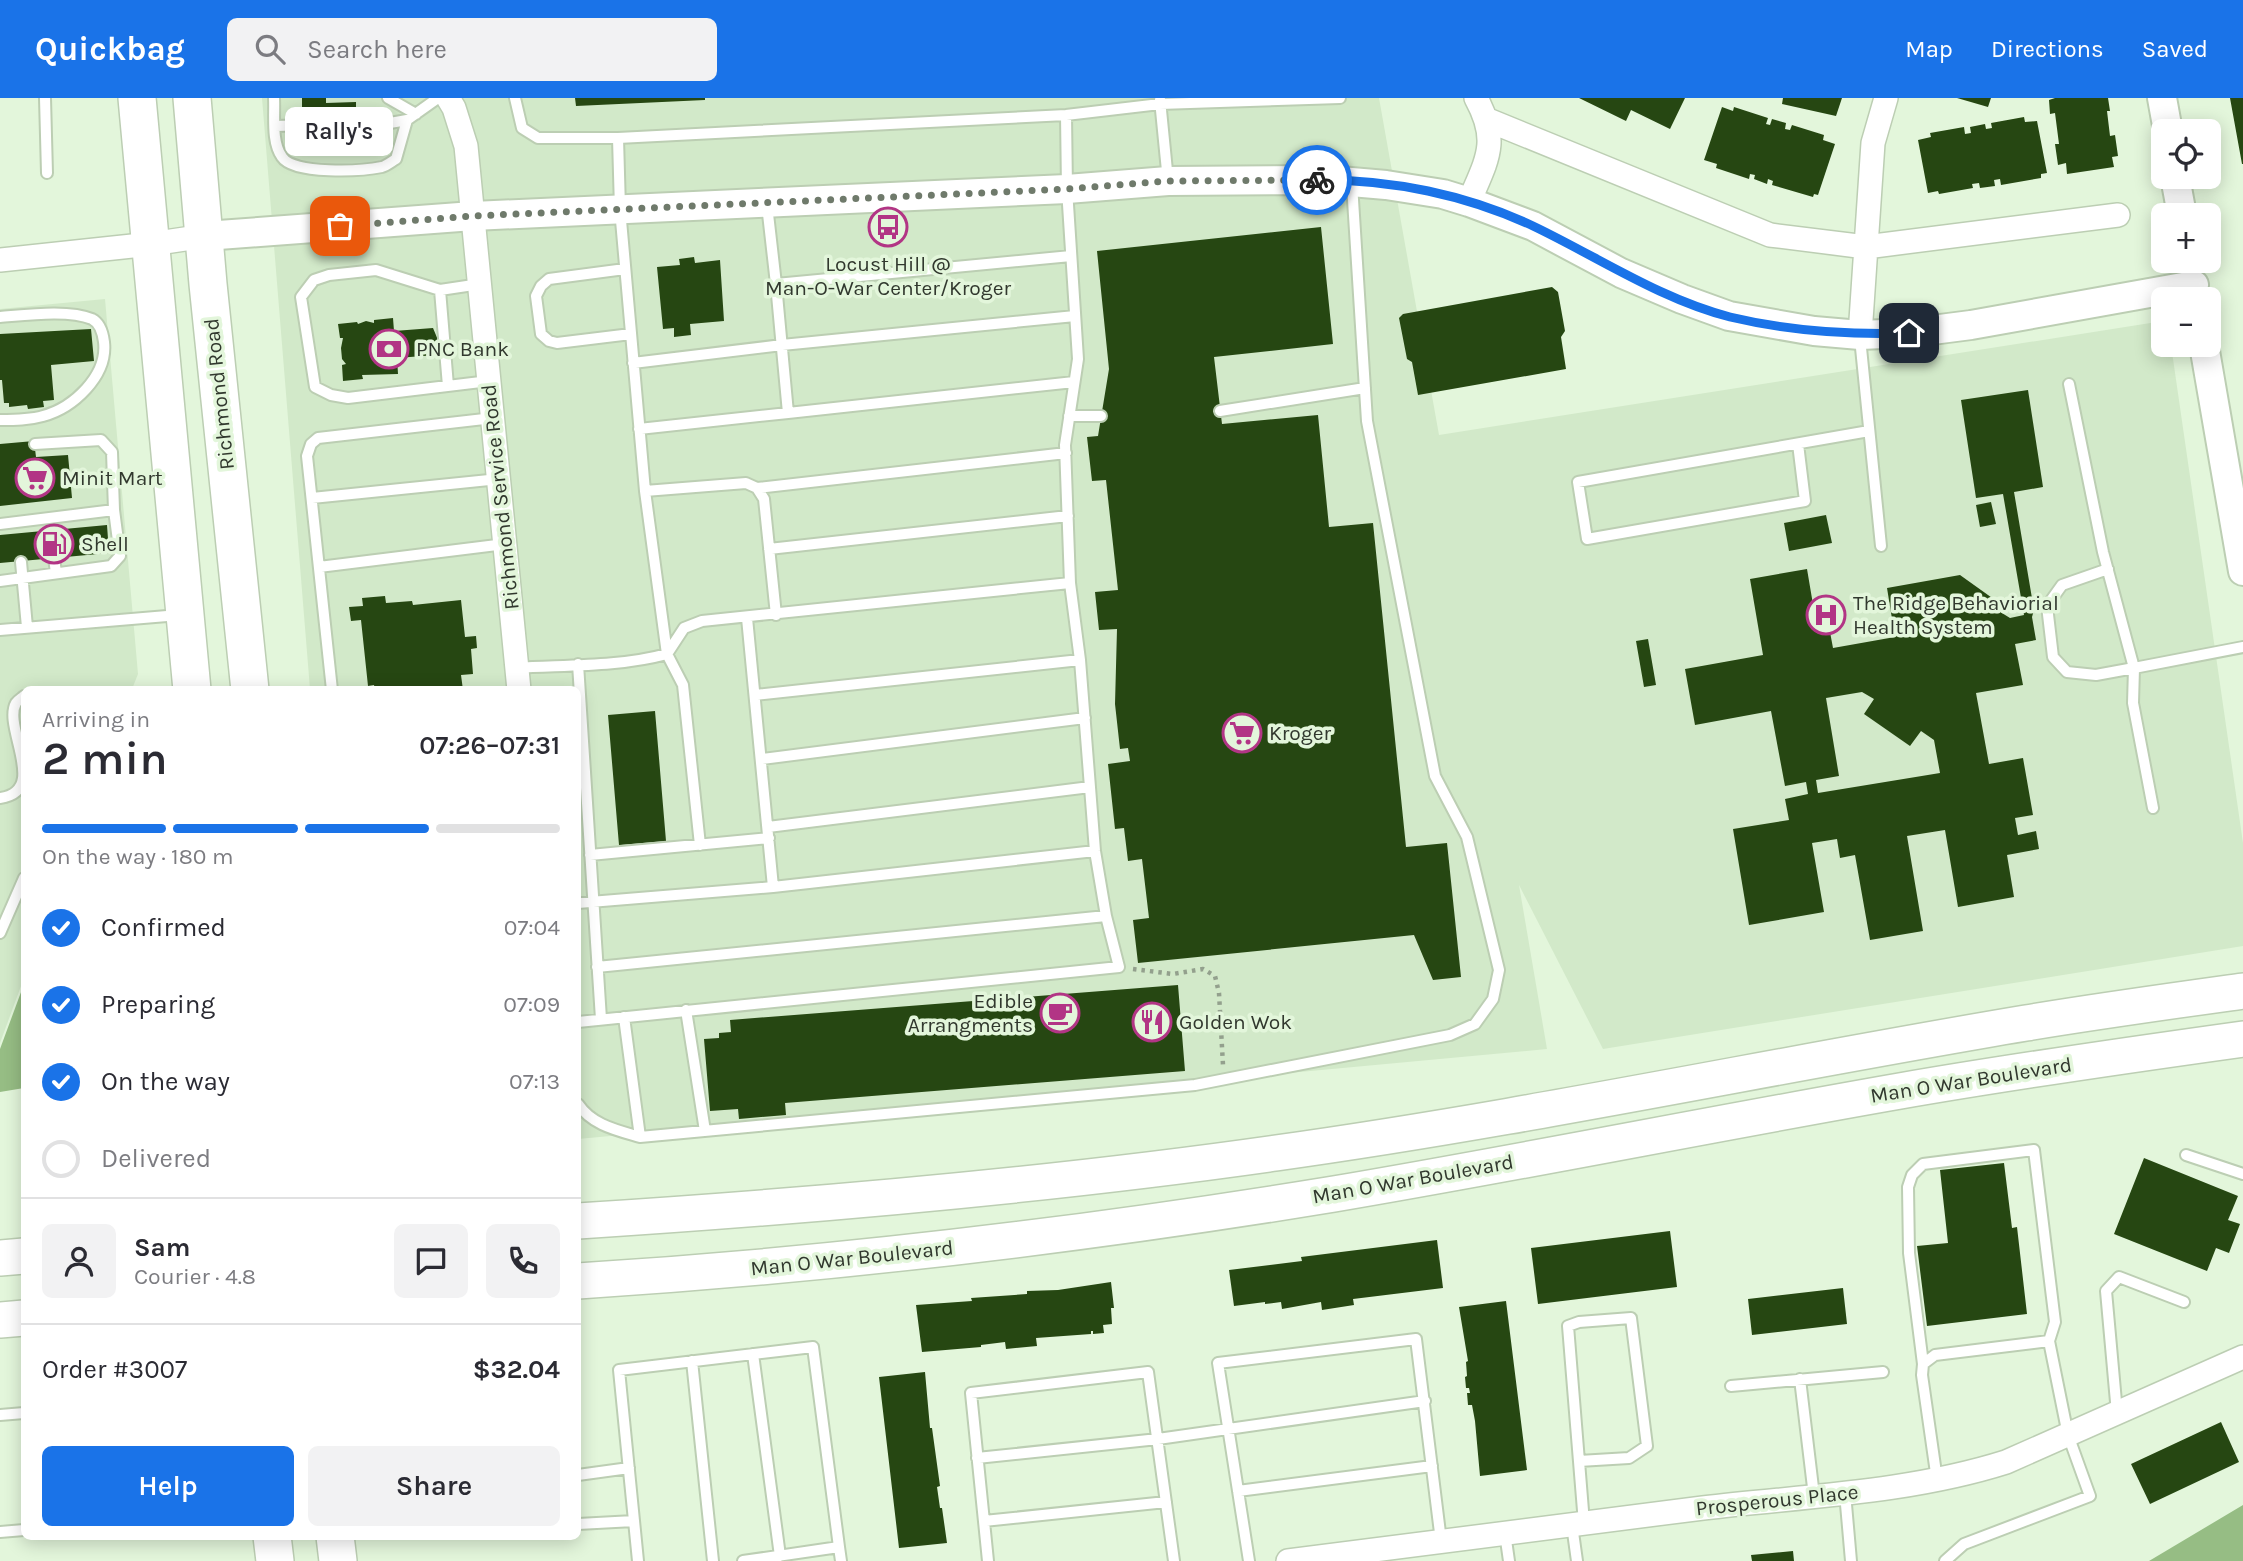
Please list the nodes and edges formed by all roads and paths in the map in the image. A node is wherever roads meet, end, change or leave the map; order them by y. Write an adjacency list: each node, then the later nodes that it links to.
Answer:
1 (45, 98): 20 (lane)
2 (137, 98): 30 (highway)
3 (192, 98): 29 (highway, Richmond Road)
4 (274, 98): 18 (lane)
5 (388, 98): 15 (lane)
6 (438, 98): 15 (lane)
7 (448, 98): 28 (street, Richmond Service Road)
8 (515, 98): 19 (lane)
9 (1340, 98): 13 (lane)
10 (1476, 98): 17 (street)
11 (1886, 98): 31 (street)
12 (2162, 98): 16 (street)
13 (1160, 101): 14 (lane); 21 (lane)
14 (1066, 115): 19 (lane); 23 (lane)
15 (412, 117): 18 (lane); 18 (lane)
16 (2166, 119)
17 (1488, 120): 25 (street); 31 (street)
18 (275, 126)
19 (618, 138): 26 (lane)
20 (47, 173)
21 (1168, 181): 22 (street); 23 (street)
22 (1352, 182): 25 (street); 50 (lane)
23 (1067, 189): 24 (street); 32 (lane)
24 (766, 202): 26 (street); 37 (lane)
25 (1469, 202): 42 (street)
26 (620, 209): 28 (street); 34 (lane)
27 (2118, 215): 31 (street)
28 (473, 216): 29 (street); 36 (street, Richmond Service Road)
29 (205, 236): 30 (street); 97 (highway, Richmond Road)
30 (151, 244): 33 (street); 85 (highway)
31 (1866, 247): 42 (street)
32 (1071, 256): 37 (lane); 39 (lane)
33 (0, 260)
34 (625, 269): 41 (lane); 41 (lane)
35 (2194, 282): 42 (street)
36 (480, 284): 38 (lane); 46 (street, Richmond Service Road)
37 (776, 284): 43 (lane)
38 (440, 290): 49 (lane); 49 (lane)
39 (1075, 316): 43 (lane); 47 (lane)
40 (0, 317): 56 (lane)
41 (631, 334): 45 (lane)
42 (1860, 335): 58 (lane)
43 (782, 345): 45 (lane); 52 (lane)
44 (2206, 357): 80 (street)
45 (633, 363): 57 (lane)
46 (489, 381): 49 (lane); 55 (street, Richmond Service Road)
47 (1074, 382): 52 (lane); 53 (lane)
48 (2069, 384): 78 (lane)
49 (448, 386)
50 (1365, 388): 51 (lane); 128 (lane)
51 (1220, 411)
52 (789, 413): 57 (lane)
53 (1069, 416): 54 (lane); 61 (lane)
54 (1101, 416)
55 (493, 418): 62 (street, Richmond Service Road); 65 (lane)
56 (0, 420)
57 (639, 429): 64 (lane)
58 (1869, 431): 60 (lane); 72 (lane)
59 (35, 444): 66 (lane)
60 (1798, 444): 60 (lane)
61 (1066, 453): 63 (lane); 68 (lane)
62 (499, 479): 65 (lane); 71 (street, Richmond Service Road)
63 (757, 488): 64 (lane); 73 (lane)
64 (645, 491): 91 (lane)
65 (312, 498): 77 (lane)
66 (114, 510): 67 (lane); 79 (lane)
67 (80, 516): 69 (lane); 70 (lane)
68 (1068, 516): 73 (lane); 84 (lane)
69 (0, 524)
70 (81, 528)
71 (505, 544): 77 (lane); 95 (street, Richmond Service Road)
72 (1881, 546)
73 (769, 549): 86 (lane)
74 (84, 555): 79 (lane)
75 (54, 558): 81 (lane)
76 (21, 562): 82 (lane)
77 (319, 567): 98 (lane)
78 (2108, 569): 94 (lane); 94 (lane)
79 (85, 570): 81 (lane)
80 (2243, 571)
81 (56, 573): 82 (lane)
82 (22, 579): 83 (lane); 88 (lane)
83 (0, 581)
84 (1070, 583): 86 (lane); 92 (lane)
85 (185, 615): 88 (lane); 96 (highway)
86 (776, 615): 87 (lane)
87 (747, 618): 91 (lane); 100 (lane)
88 (27, 627): 89 (lane)
89 (0, 630)
90 (2243, 647): 94 (lane)
91 (667, 654): 93 (lane); 111 (lane)
92 (1080, 660): 100 (lane); 103 (lane)
93 (578, 664): 95 (lane); 99 (lane)
94 (2134, 668): 109 (lane)
95 (518, 679)
96 (192, 686)
97 (250, 686)
98 (332, 686)
99 (579, 686)
100 (755, 695): 105 (lane)
101 (21, 699): 104 (lane)
102 (581, 712): 113 (lane)
103 (1085, 718): 105 (lane); 107 (lane)
104 (21, 755)
105 (762, 759): 110 (lane)
106 (21, 784): 108 (lane)
107 (1090, 787): 110 (lane); 112 (lane)
108 (0, 798)
109 (2153, 808)
110 (768, 832): 111 (lane); 115 (lane)
111 (700, 845): 113 (lane)
112 (1095, 851): 115 (lane); 118 (lane)
113 (590, 855): 116 (lane)
114 (21, 885): 119 (lane)
115 (773, 887): 116 (lane)
116 (593, 901): 117 (lane); 120 (lane)
117 (581, 902)
118 (1106, 916): 120 (lane); 121 (lane)
119 (0, 933)
120 (597, 967): 125 (lane)
121 (1119, 967): 123 (lane); 128 (path)
122 (2243, 991): 136 (main road)
123 (686, 1010): 124 (lane); 132 (lane)
124 (624, 1017): 125 (lane); 133 (lane)
125 (601, 1019): 126 (lane)
126 (581, 1022)
127 (2243, 1039): 139 (main road, Man O War Boulevard)
128 (1223, 1080): 132 (lane)
129 (581, 1109): 130 (lane)
130 (585, 1115): 131 (lane); 133 (lane)
131 (581, 1121)
132 (705, 1131): 133 (lane)
133 (640, 1137)
134 (2186, 1155): 135 (lane)
135 (2243, 1174)
136 (581, 1221)
137 (21, 1256): 138 (main road)
138 (0, 1258)
139 (581, 1281)
140 (2184, 1302): 153 (lane)
141 (21, 1318): 142 (main road)
142 (0, 1320)
143 (2049, 1341): 147 (lane); 147 (lane); 156 (lane)
144 (753, 1354): 146 (lane); 178 (lane); 179 (lane)
145 (2243, 1356): 153 (street, Prosperous Place)
146 (692, 1361): 161 (lane); 183 (lane)
147 (1923, 1364): 163 (lane)
148 (1883, 1372): 149 (lane)
149 (1800, 1379): 150 (lane); 166 (lane)
150 (1731, 1385)
151 (1425, 1401): 155 (lane); 155 (lane); 160 (lane)
152 (21, 1413): 154 (lane)
153 (2117, 1413): 156 (street, Prosperous Place)
154 (0, 1415)
155 (1228, 1429): 157 (lane); 164 (lane)
156 (2068, 1435): 163 (street, Prosperous Place); 193 (lane)
157 (1158, 1439): 158 (lane); 158 (lane); 167 (lane)
158 (977, 1458): 169 (lane)
159 (1579, 1461): 159 (lane); 171 (lane)
160 (1432, 1466): 164 (lane); 177 (lane)
161 (629, 1468): 162 (lane); 168 (lane)
162 (581, 1475)
163 (1937, 1480): 165 (street, Prosperous Place)
164 (1238, 1491): 188 (lane)
165 (1845, 1493): 166 (street, Prosperous Place); 192 (lane)
166 (1814, 1496): 171 (street, Prosperous Place)
167 (1166, 1502): 169 (lane); 187 (lane)
168 (634, 1521): 170 (lane); 182 (lane)
169 (984, 1521): 186 (lane)
170 (581, 1524)
171 (1578, 1524): 174 (street, Prosperous Place); 191 (lane)
172 (21, 1530): 173 (lane)
173 (0, 1532)
174 (1505, 1533): 177 (street, Prosperous Place); 190 (lane)
175 (272, 1540): 180 (highway)
176 (335, 1540): 181 (highway)
177 (1441, 1542): 189 (street, Prosperous Place)
178 (839, 1547): 179 (lane); 185 (lane)
179 (780, 1556): 184 (lane)
180 (275, 1561)
181 (338, 1561)
182 (638, 1561)
183 (713, 1561)
184 (743, 1561)
185 (841, 1561)
186 (988, 1561)
187 (1174, 1561)
188 (1249, 1561)
189 (1288, 1561)
190 (1509, 1561)
191 (1577, 1561)
192 (1851, 1561)
193 (1945, 1561)

